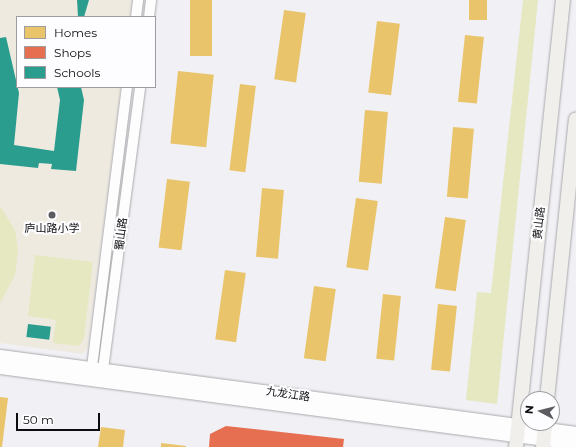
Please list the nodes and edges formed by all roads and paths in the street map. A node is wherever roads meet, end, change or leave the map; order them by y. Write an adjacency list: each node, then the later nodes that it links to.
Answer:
1 (138, 0): 4 (street)
2 (151, 0): 5 (street)
3 (563, 0): 15 (main road, 黄山路)
4 (136, 16)
5 (149, 16)
6 (127, 88): 11 (street, 蜀山路)
7 (140, 88): 11 (street, 蜀山路)
8 (576, 120): 12 (main road)
9 (0, 356): 11 (street, 九龙江路)
10 (0, 367): 11 (street, 九龙江路)
11 (97, 375): 15 (street, 九龙江路)
12 (548, 391)
13 (576, 433): 14 (street, 九龙江路)
14 (544, 434): 15 (street, 九龙江路); 16 (street, 九龙江路)
15 (517, 436)
16 (576, 443)

